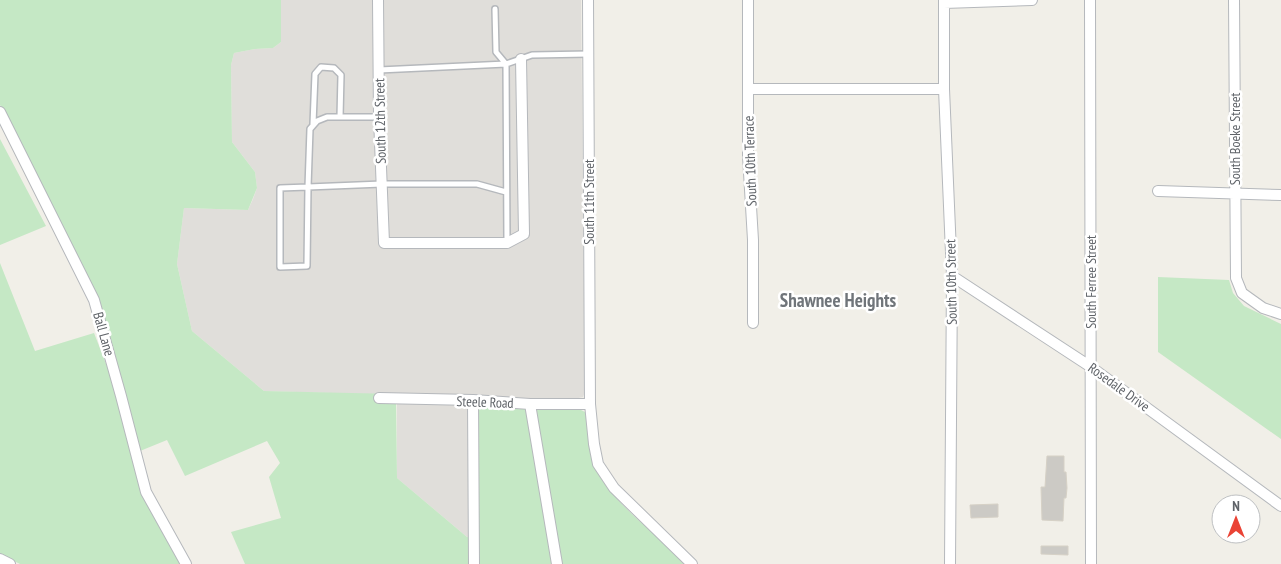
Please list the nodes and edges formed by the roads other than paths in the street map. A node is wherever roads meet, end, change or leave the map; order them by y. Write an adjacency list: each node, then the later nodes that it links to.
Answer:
1 (378, 0): 12 (street, South 12th Street)
2 (588, 0): 9 (street, South 11th Street)
3 (748, 0): 13 (street, South 10th Terrace)
4 (1032, 0): 7 (street)
5 (1090, 0): 29 (street, South Ferree Street)
6 (1234, 0): 23 (street, South Boeke Street)
7 (944, 1): 14 (street, South 10th Street)
8 (495, 9): 11 (lane)
9 (589, 54): 10 (lane); 33 (street, South 11th Street)
10 (521, 59): 11 (lane); 25 (street)
11 (506, 64): 12 (lane); 22 (lane)
12 (378, 70): 17 (street, South 12th Street)
13 (748, 89): 14 (street); 28 (street, South 10th Terrace)
14 (944, 89): 26 (street, South 10th Street)
15 (0, 112): 37 (street, Ball Lane)
16 (340, 117): 17 (lane); 18 (lane); 18 (lane)
17 (379, 117): 19 (street, South 12th Street)
18 (313, 125): 20 (lane)
19 (382, 184): 20 (lane); 22 (lane); 25 (street, South 12th Street)
20 (308, 187): 20 (lane)
21 (1158, 191): 23 (street)
22 (506, 192): 25 (lane)
23 (1235, 194): 24 (street); 27 (street, South Boeke Street)
24 (1281, 195)
25 (507, 243)
26 (952, 276): 29 (street, Rosedale Drive); 41 (street, South 10th Street)
27 (1281, 314)
28 (753, 323)
29 (1091, 367): 34 (street, Rosedale Drive); 42 (street, South Ferree Street)
30 (379, 398): 31 (street, Steele Road)
31 (473, 400): 32 (street, Steele Road); 38 (street)
32 (530, 404): 33 (street, Steele Road); 39 (street)
33 (590, 404): 40 (street, South 11th Street)
34 (1281, 506)
35 (0, 559): 36 (street)
36 (10, 564)
37 (186, 564)
38 (474, 564)
39 (557, 564)
40 (692, 564)
41 (950, 564)
42 (1091, 564)

